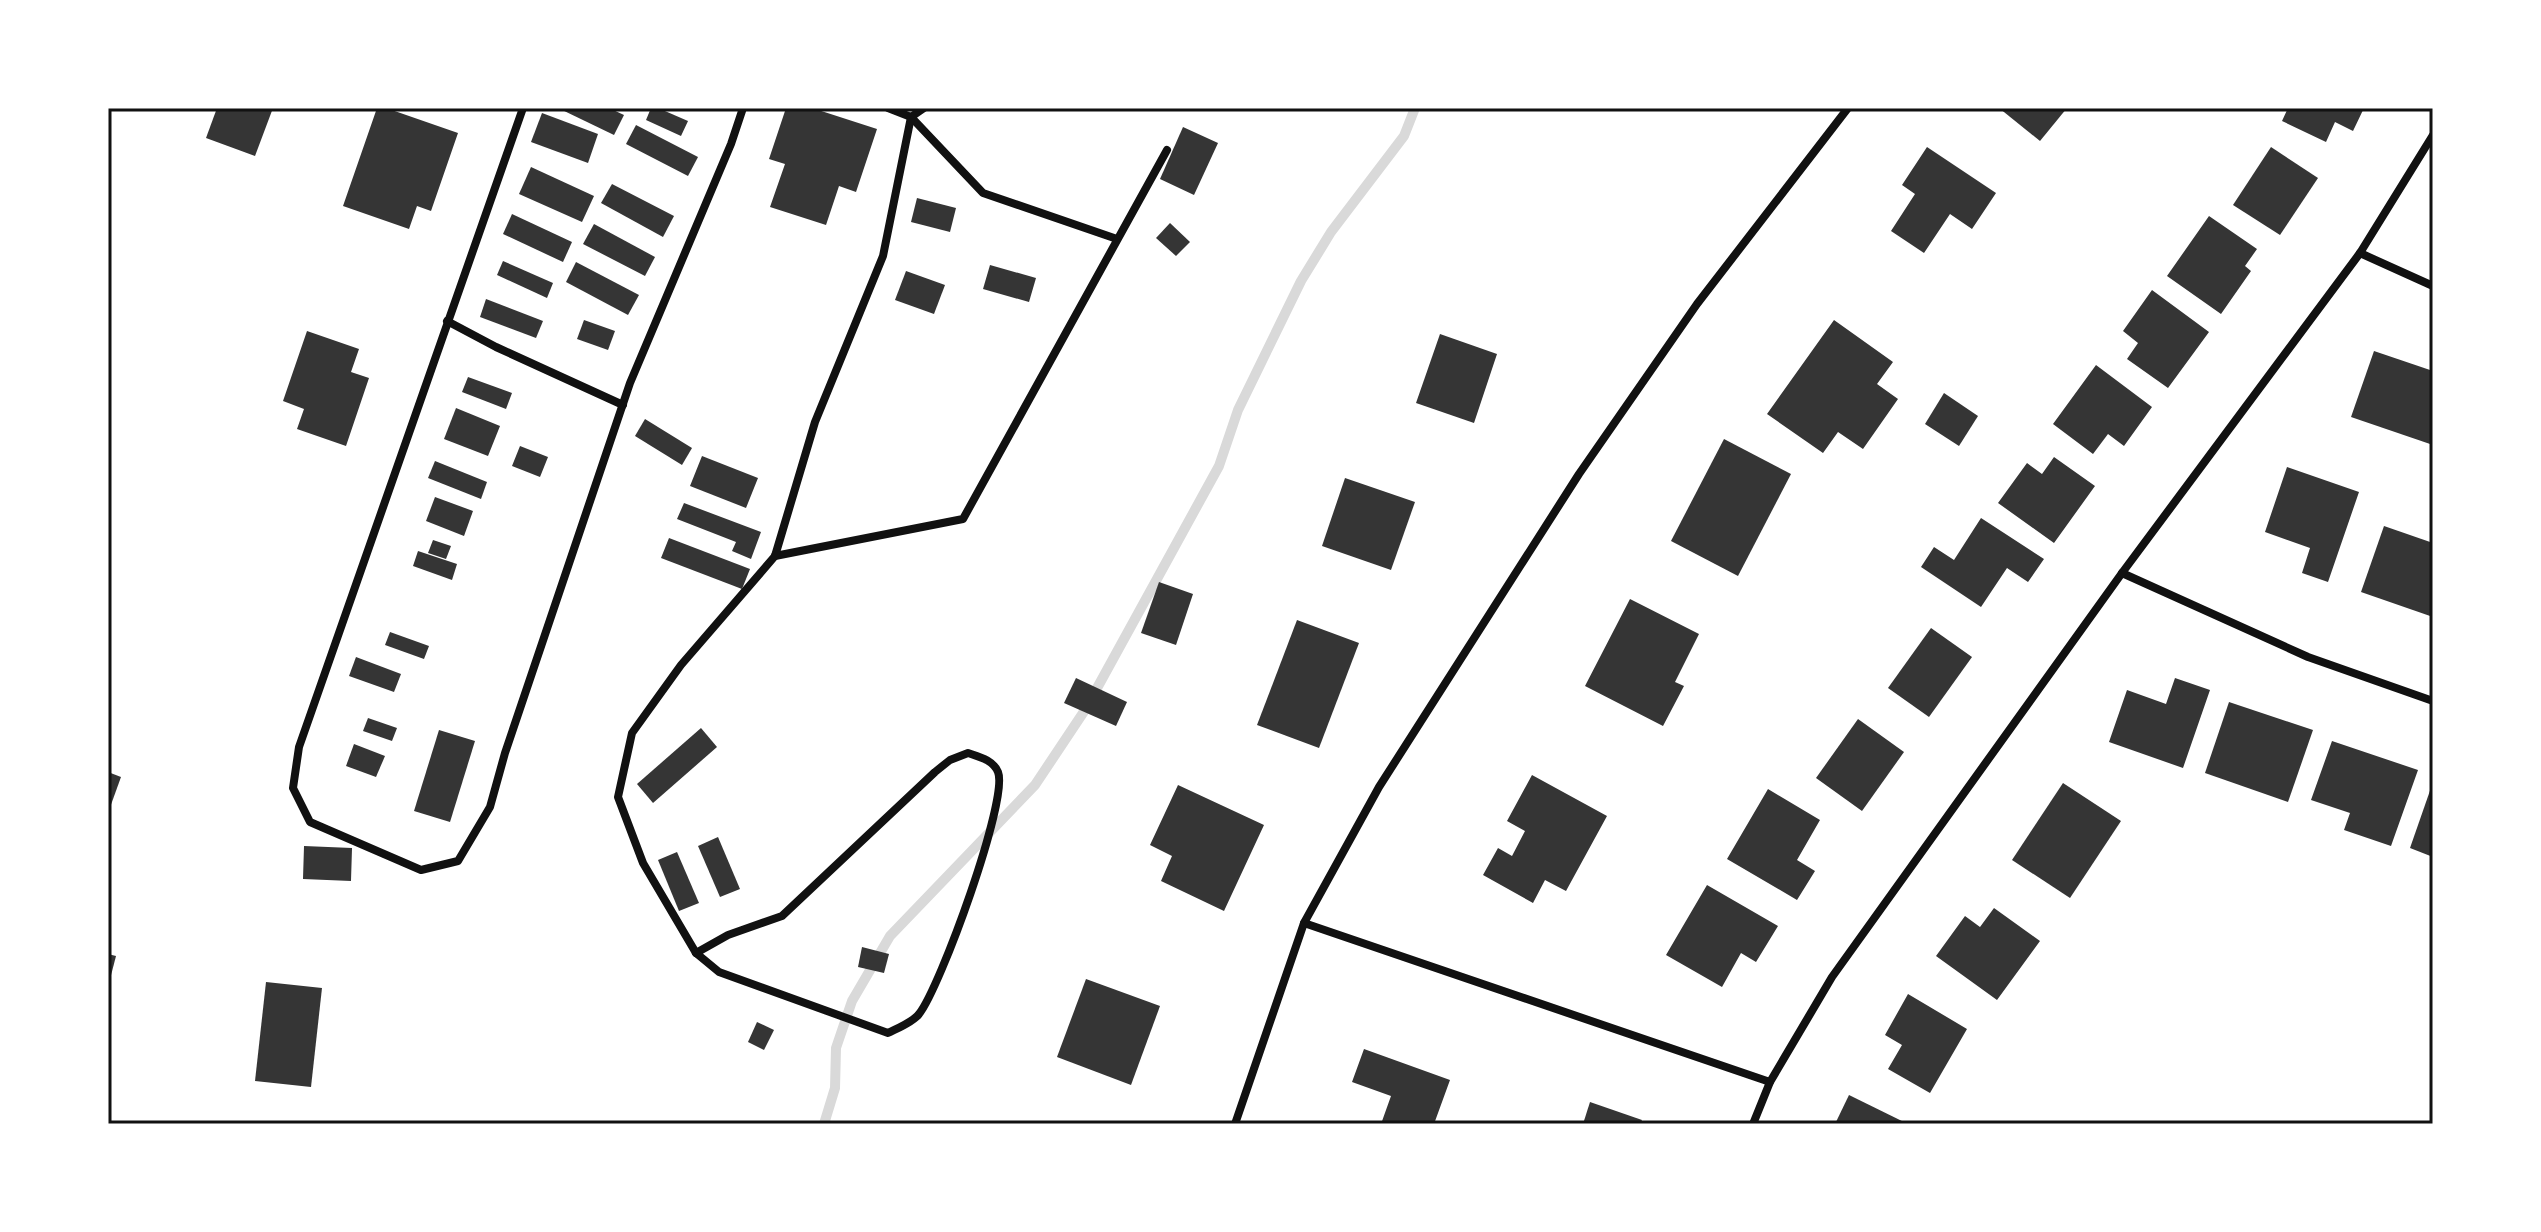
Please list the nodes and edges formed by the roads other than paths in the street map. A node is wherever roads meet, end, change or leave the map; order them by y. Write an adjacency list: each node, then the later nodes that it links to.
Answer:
1 (523, 108): 12 (street)
2 (743, 108): 13 (street)
3 (888, 108): 6 (street)
4 (924, 108): 6 (street)
5 (1848, 108): 17 (street)
6 (911, 117): 9 (street); 14 (street)
7 (2433, 135): 10 (street)
8 (1167, 150): 9 (street)
9 (1117, 239): 14 (street)
10 (2360, 253): 11 (street); 15 (street)
11 (2433, 286)
12 (447, 321): 13 (street); 13 (street)
13 (623, 405)
14 (775, 556): 18 (street)
15 (2122, 573): 16 (street); 19 (street)
16 (2433, 701)
17 (1304, 923): 19 (street); 20 (street)
18 (696, 953): 18 (street)
19 (1770, 1082): 21 (street)
20 (1235, 1124)
21 (1753, 1124)

